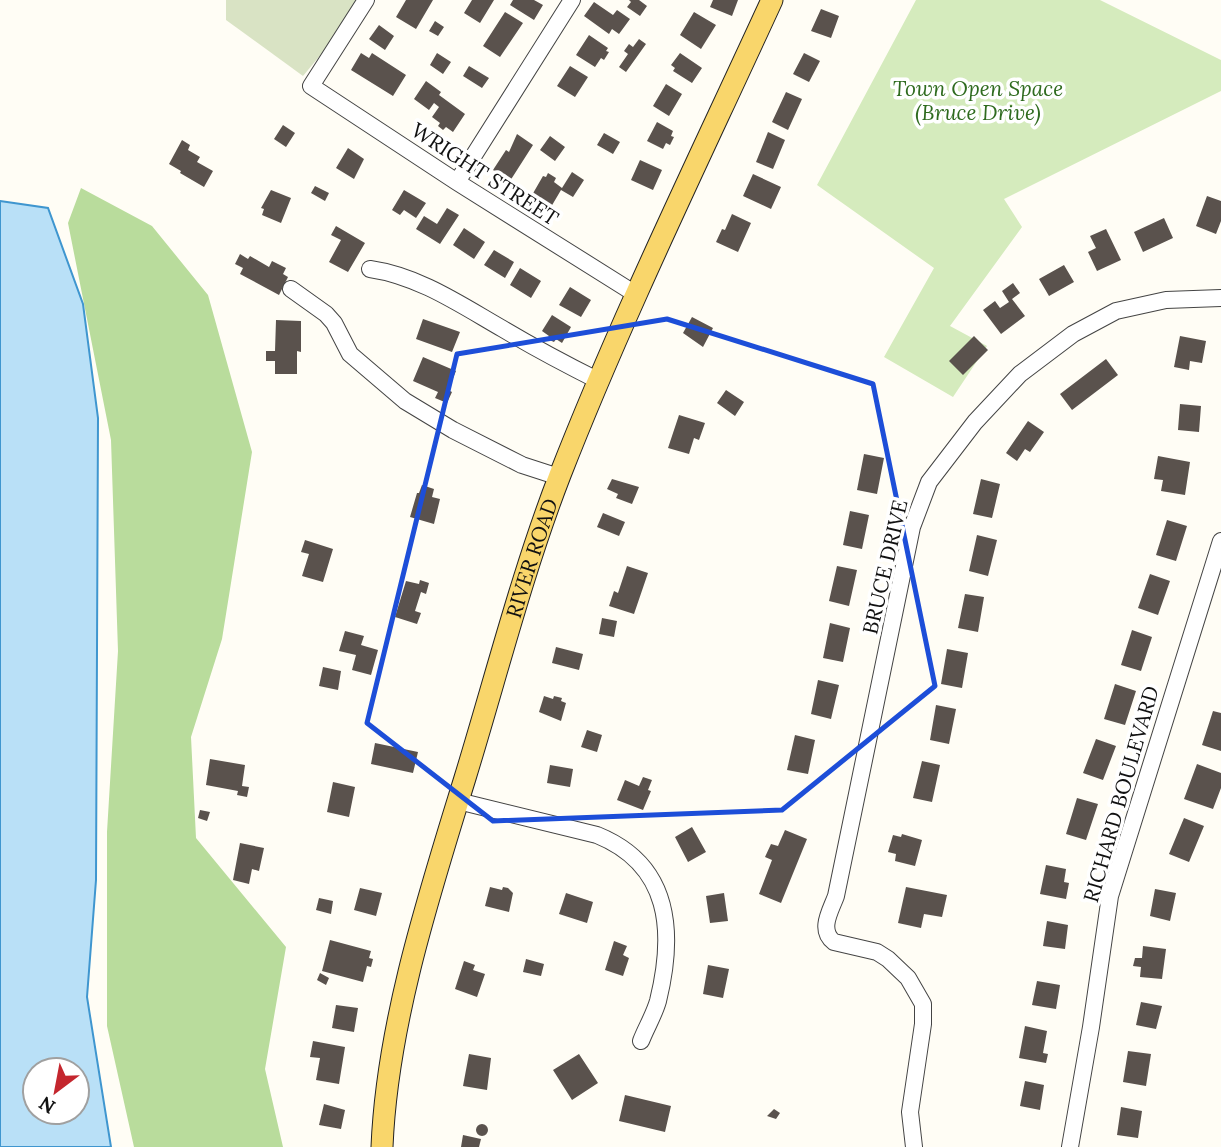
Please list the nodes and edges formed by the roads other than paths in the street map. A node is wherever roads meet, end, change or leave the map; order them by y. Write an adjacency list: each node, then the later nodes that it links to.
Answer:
1 (366, 0): 4 (street, WRIGHT STREET)
2 (572, 0): 4 (street)
3 (772, 0): 7 (main road, RIVER ROAD)
4 (457, 182): 7 (street, WRIGHT STREET)
5 (370, 269): 9 (street)
6 (291, 289): 10 (street)
7 (638, 295): 9 (main road, RIVER ROAD)
8 (1221, 298): 15 (street, BRUCE DRIVE)
9 (599, 381): 10 (main road, RIVER ROAD)
10 (559, 477): 12 (main road, RIVER ROAD)
11 (1221, 541): 16 (street, RICHARD BOULEVARD)
12 (458, 800): 13 (street); 14 (main road, RIVER ROAD)
13 (641, 1041)
14 (382, 1147)
15 (914, 1147)
16 (1070, 1147)

